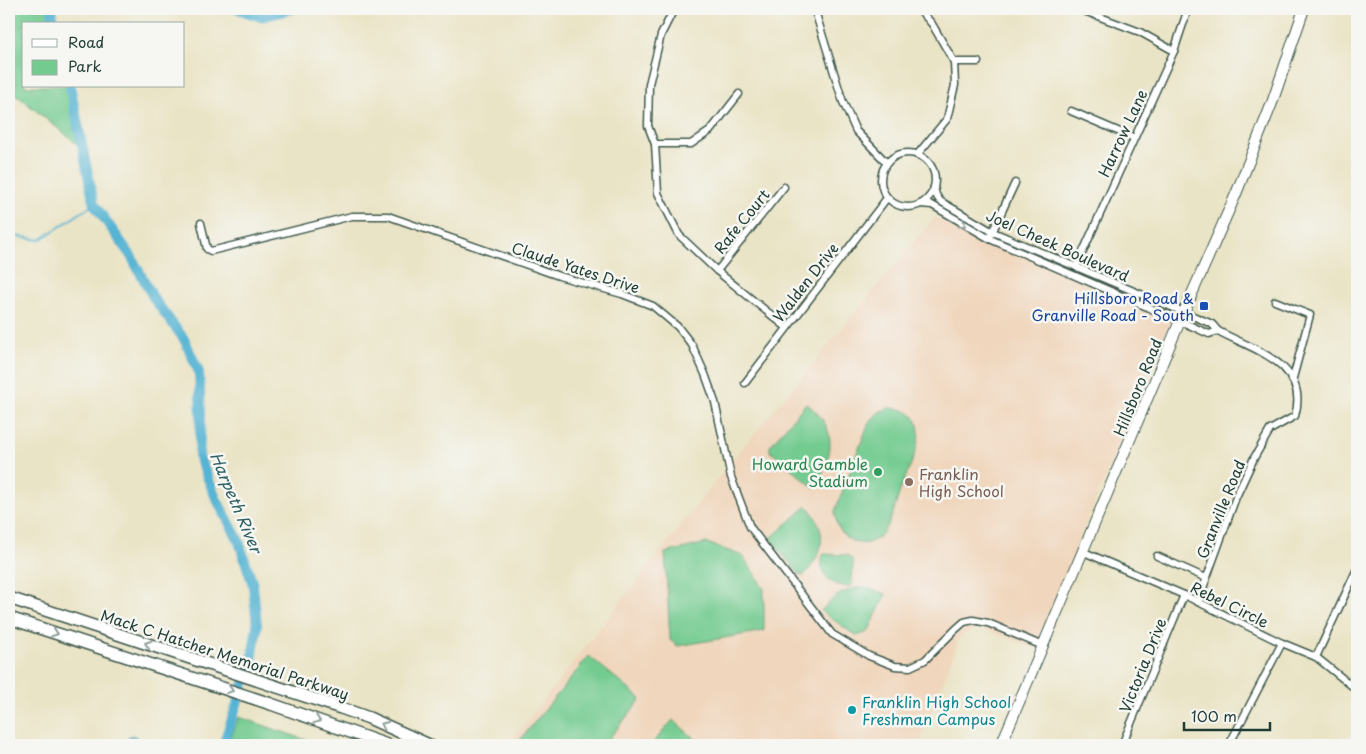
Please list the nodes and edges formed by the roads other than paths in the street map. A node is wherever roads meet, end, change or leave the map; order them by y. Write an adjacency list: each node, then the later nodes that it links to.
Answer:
1 (674, 9): 15 (street)
2 (799, 9): 8 (street)
3 (822, 9): 8 (street)
4 (919, 9): 10 (street)
5 (1079, 9): 9 (street)
6 (1188, 9): 9 (street, Harrow Lane)
7 (1304, 9): 30 (main road, Hillsboro Road)
8 (815, 12): 17 (street)
9 (1174, 51): 14 (street, Harrow Lane)
10 (954, 62): 11 (street); 16 (street)
11 (978, 62)
12 (739, 94): 15 (street)
13 (1071, 111): 14 (street)
14 (1134, 138): 25 (street, Harrow Lane)
15 (655, 144): 26 (street)
16 (917, 155): 17 (street); 20 (street)
17 (886, 163): 21 (street)
18 (1015, 183): 24 (street)
19 (784, 187): 26 (street, Rafe Court)
20 (934, 187): 22 (street); 24 (street, Joel Cheek Boulevard)
21 (887, 198): 22 (street); 31 (street, Walden Drive)
22 (920, 204): 24 (street, Joel Cheek Boulevard, one-way to 24)
23 (200, 223): 44 (street, Claude Yates Drive)
24 (991, 236): 25 (street, Joel Cheek Boulevard); 29 (street, Joel Cheek Boulevard)
25 (1076, 267): 27 (street, Joel Cheek Boulevard)
26 (717, 270): 31 (street)
27 (1151, 299): 29 (street); 30 (street, Joel Cheek Boulevard)
28 (1275, 301): 33 (street, Granville Road)
29 (1149, 307): 30 (street, Joel Cheek Boulevard)
30 (1182, 317): 32 (street); 32 (street); 35 (main road, Hillsboro Road)
31 (786, 327): 34 (street, Walden Drive)
32 (1218, 332): 33 (street)
33 (1293, 378): 38 (street, Granville Road)
34 (745, 383)
35 (1084, 552): 39 (street, Rebel Circle); 44 (main road, Hillsboro Road)
36 (1156, 556): 38 (street, Granville Road)
37 (1357, 569): 45 (street)
38 (1206, 578): 41 (street, Granville Road)
39 (1184, 595): 41 (street, Rebel Circle); 50 (street, Victoria Drive)
40 (9, 598): 48 (highway, Mack C Hatcher Memorial Parkway, one-way to 40)
41 (1198, 602): 43 (street, Rebel Circle)
42 (9, 618): 47 (highway, one-way to 47)
43 (1282, 643): 45 (street, Rebel Circle); 51 (street)
44 (1043, 646): 49 (main road, Hillsboro Road)
45 (1316, 657): 46 (street, Rebel Circle)
46 (1357, 690)
47 (387, 745)
48 (429, 745)
49 (1001, 745)
50 (1122, 745)
51 (1229, 745)

